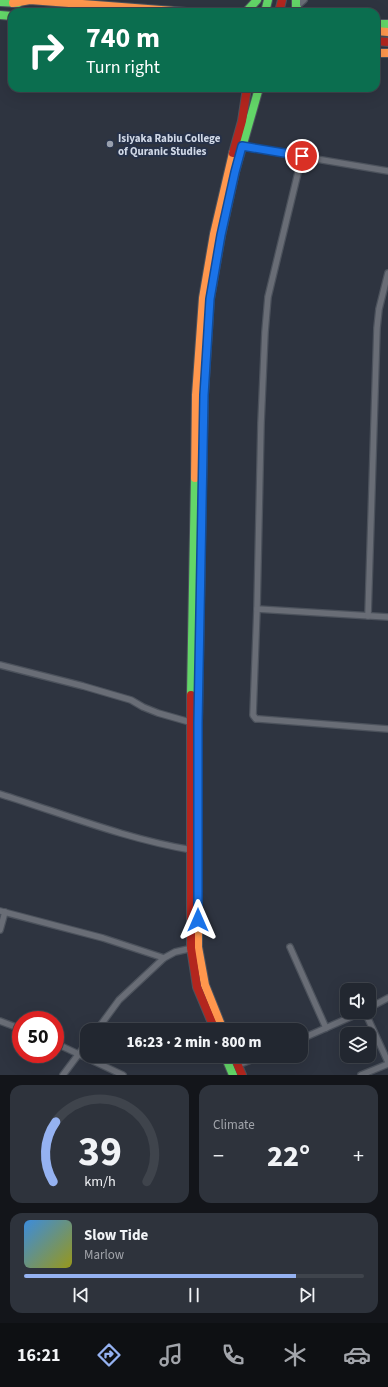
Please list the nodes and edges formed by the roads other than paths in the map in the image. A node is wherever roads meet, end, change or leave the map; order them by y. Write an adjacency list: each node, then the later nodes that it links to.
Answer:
1 (257, 0): 8 (main road)
2 (304, 0): 5 (street)
3 (0, 2): 4 (main road)
4 (13, 3): 6 (main road); 7 (main road)
5 (297, 6)
6 (78, 8)
7 (135, 8)
8 (250, 8)
9 (246, 92): 11 (main road)
10 (258, 92): 11 (main road)
11 (238, 145): 12 (street); 20 (main road)
12 (302, 156): 13 (street); 16 (street)
13 (388, 171)
14 (388, 273): 15 (street)
15 (386, 289): 17 (street)
16 (257, 609): 17 (street); 21 (street)
17 (368, 616): 18 (street)
18 (388, 617)
19 (0, 665): 20 (street)
20 (195, 723): 23 (main road); 26 (main road)
21 (388, 729)
22 (0, 794): 23 (street)
23 (192, 850): 26 (main road)
24 (3, 912): 25 (street); 28 (street)
25 (0, 930)
26 (194, 948): 28 (street); 35 (main road); 36 (main road)
27 (290, 948): 38 (street)
28 (164, 958): 34 (street)
29 (388, 998): 30 (street)
30 (376, 1004)
31 (347, 1019): 38 (street)
32 (366, 1019): 45 (street)
33 (0, 1021): 37 (street)
34 (102, 1023)
35 (212, 1023)
36 (220, 1023)
37 (12, 1026)
38 (326, 1028): 39 (street)
39 (308, 1036)
40 (64, 1047): 42 (street)
41 (80, 1052): 42 (street)
42 (78, 1054): 48 (street); 49 (street)
43 (227, 1063): 47 (main road)
44 (243, 1063): 46 (street)
45 (388, 1063): 51 (street)
46 (238, 1065): 50 (main road)
47 (230, 1074)
48 (63, 1075)
49 (123, 1075)
50 (242, 1075)
51 (361, 1075)

